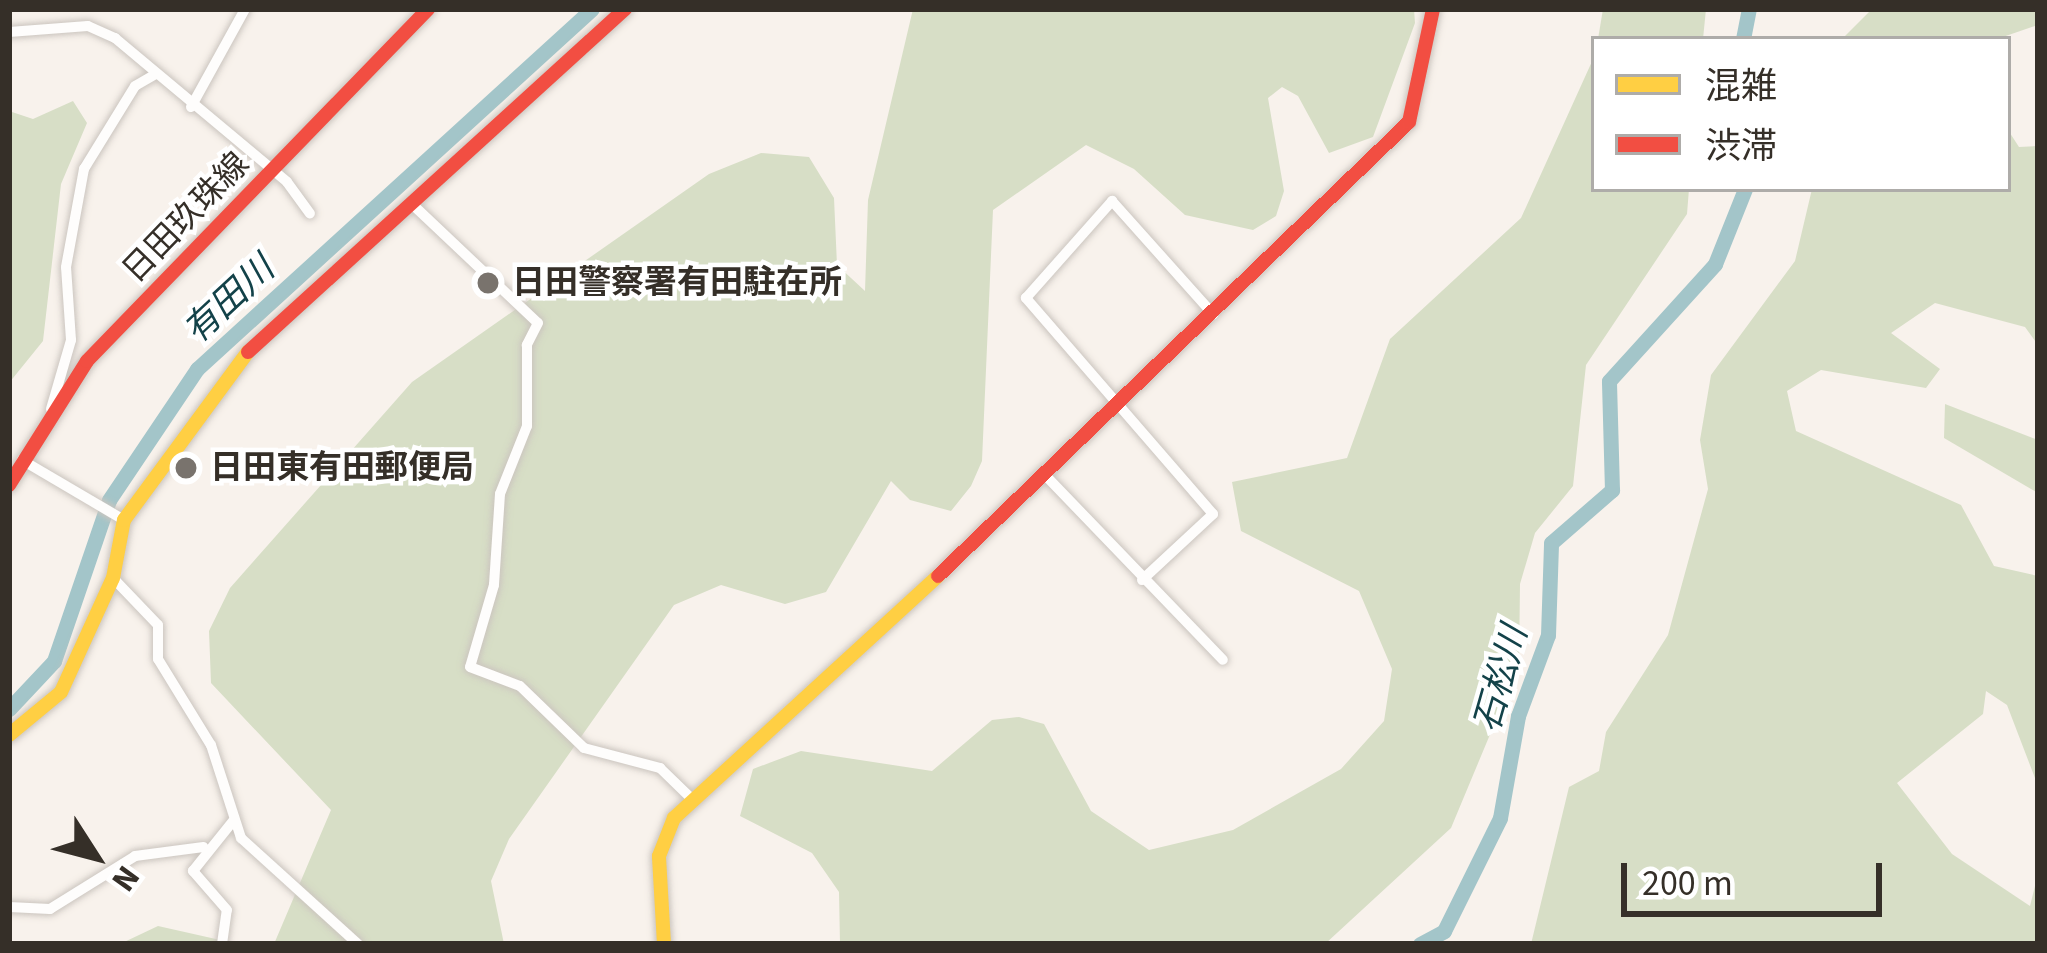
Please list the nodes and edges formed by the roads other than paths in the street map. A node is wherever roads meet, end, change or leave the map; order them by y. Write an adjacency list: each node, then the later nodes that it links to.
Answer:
1 (245, 9): 7 (street)
2 (428, 9): 8 (street, 日田玖珠線)
3 (625, 9): 9 (street)
4 (1432, 9): 11 (street)
5 (9, 32): 6 (street)
6 (156, 74): 7 (street); 13 (street)
7 (191, 107): 8 (street)
8 (272, 169): 10 (street); 13 (street, 日田玖珠線)
9 (412, 204): 17 (street); 22 (street)
10 (310, 214)
11 (1213, 314): 12 (street); 12 (street)
12 (1120, 408): 15 (street); 19 (street)
13 (51, 409): 14 (street, 日田玖珠線)
14 (22, 460): 16 (street, 日田玖珠線); 17 (street)
15 (1046, 476): 19 (street); 22 (street)
16 (9, 485)
17 (124, 520): 18 (street)
18 (113, 578): 21 (street); 23 (street)
19 (1142, 580): 20 (street)
20 (1223, 660)
21 (9, 735)
22 (692, 799): 28 (street)
23 (233, 821): 24 (street); 27 (street)
24 (203, 847): 25 (street); 26 (street)
25 (9, 907)
26 (222, 944)
27 (358, 944)
28 (664, 944)

